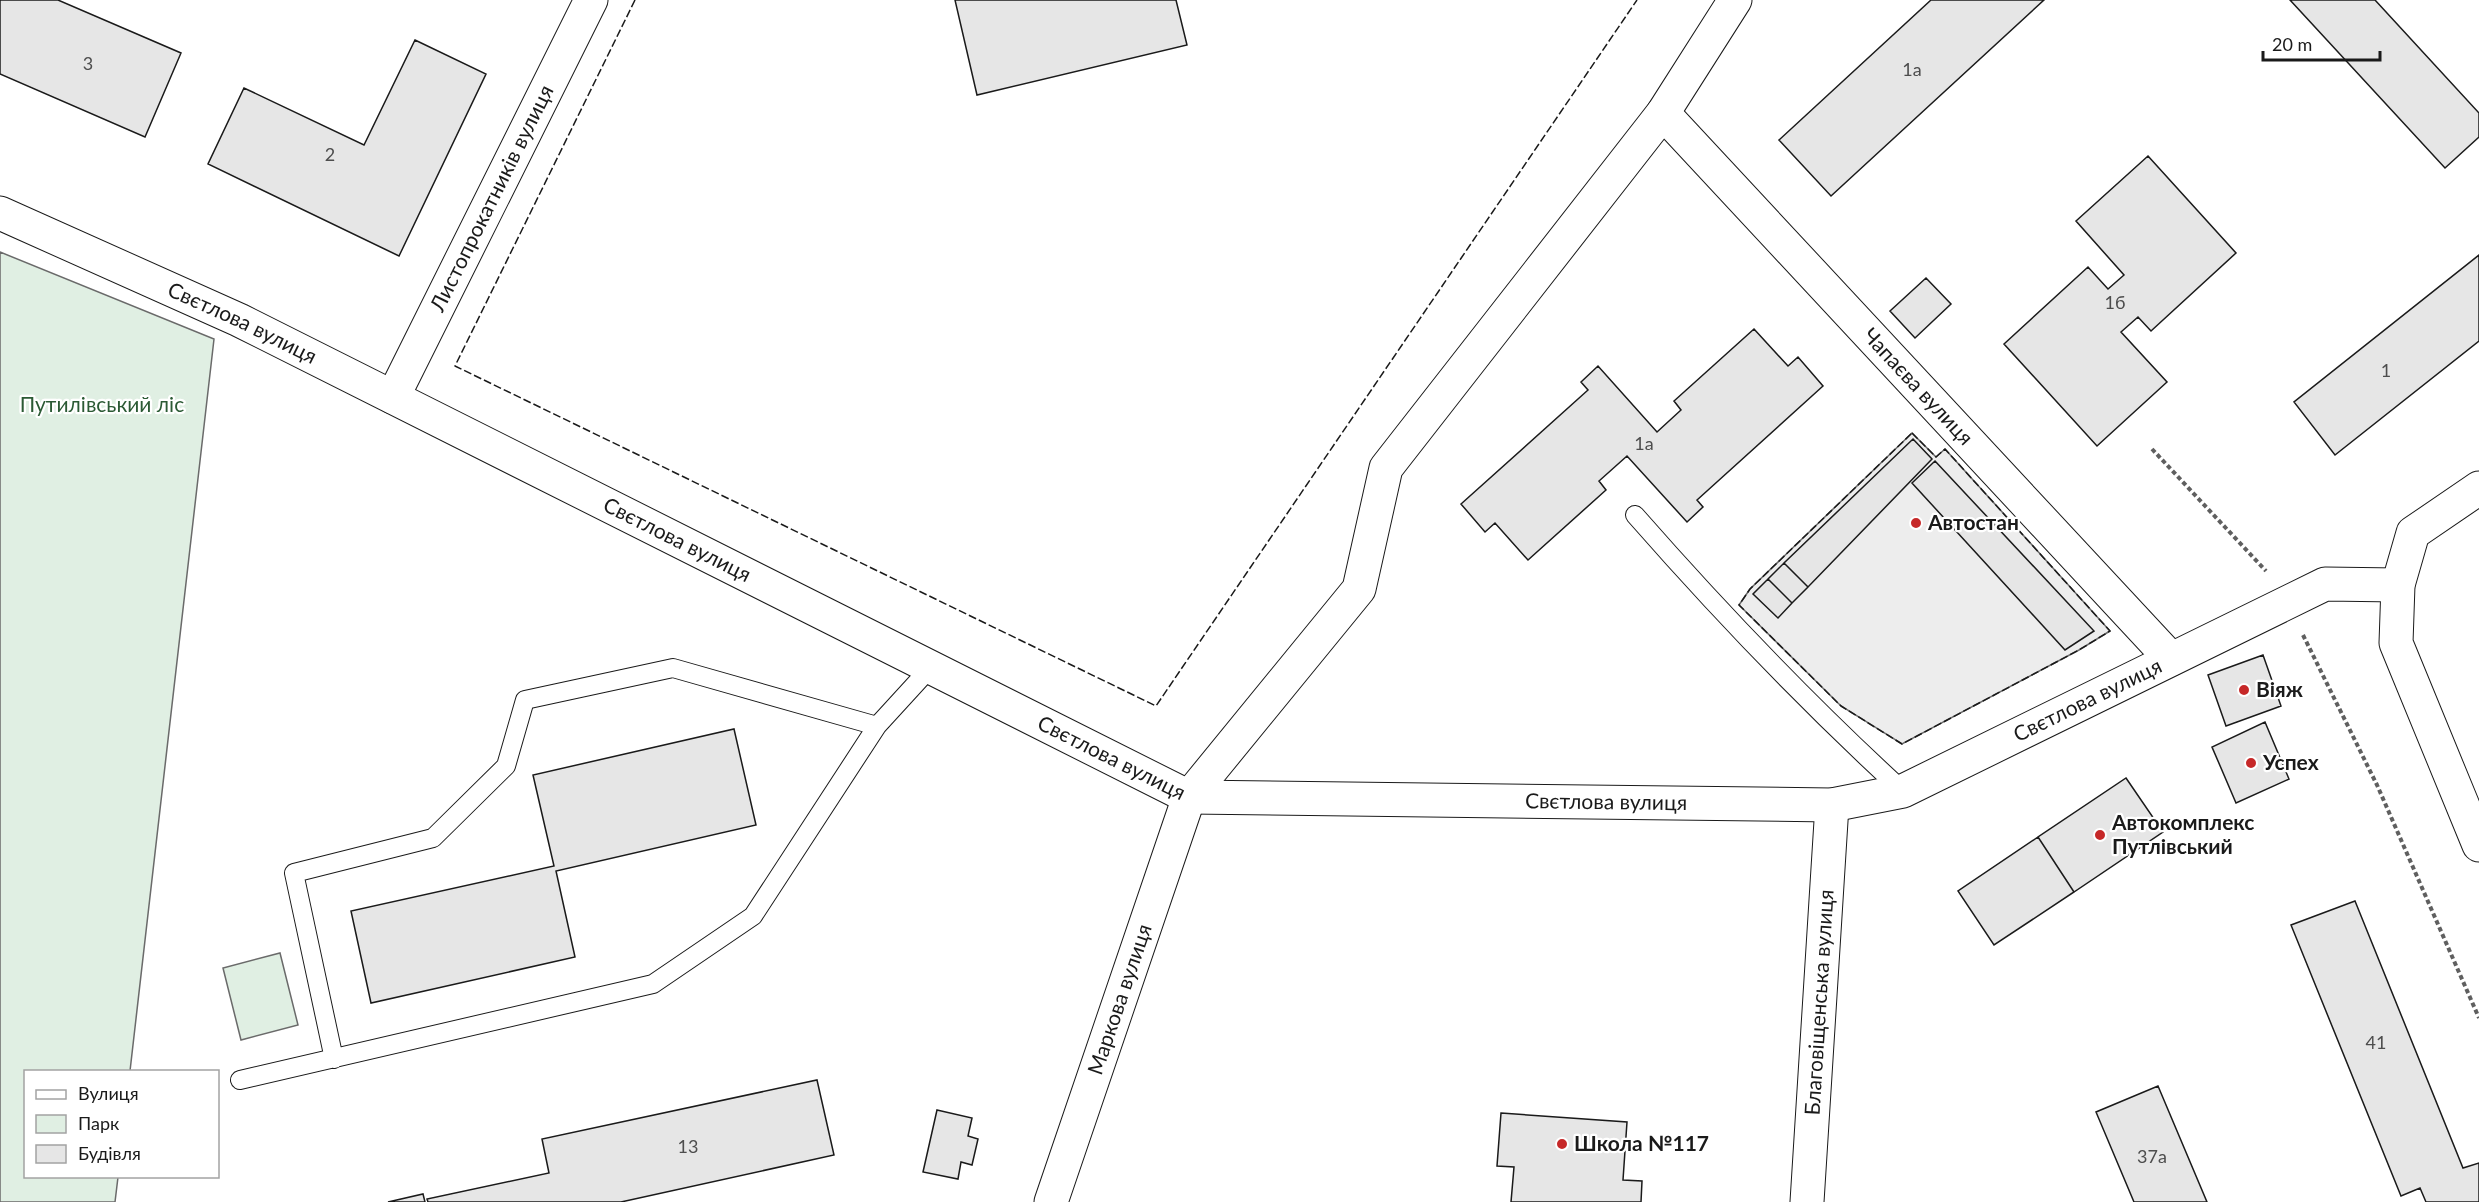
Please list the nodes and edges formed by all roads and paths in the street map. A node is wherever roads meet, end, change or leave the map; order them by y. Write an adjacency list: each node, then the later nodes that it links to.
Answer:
1 (591, 0): 5 (street, Листопрокатників вулиця)
2 (1736, 0): 3 (street)
3 (1663, 112): 11 (street, Чапаєва вулиця); 15 (street)
4 (0, 213): 5 (street, Свєтлова вулиця)
5 (393, 397): 12 (street, Свєтлова вулиця)
6 (2152, 449): 10 (path)
7 (2479, 488): 9 (street)
8 (1635, 515): 14 (lane)
9 (2398, 585): 10 (street, Свєтлова вулиця); 17 (street)
10 (2287, 603): 11 (street, Свєтлова вулиця); 18 (path)
11 (2171, 659): 14 (street, Свєтлова вулиця)
12 (930, 668): 13 (lane); 15 (street, Свєтлова вулиця)
13 (877, 726): 19 (lane); 19 (lane)
14 (1903, 791): 16 (street, Свєтлова вулиця)
15 (1189, 797): 16 (street, Свєтлова вулиця); 21 (street, Маркова вулиця)
16 (1832, 805): 22 (street, Благовіщенська вулиця)
17 (2479, 845)
18 (2479, 1018)
19 (334, 1059): 20 (lane)
20 (240, 1080)
21 (1051, 1202)
22 (1807, 1202)

